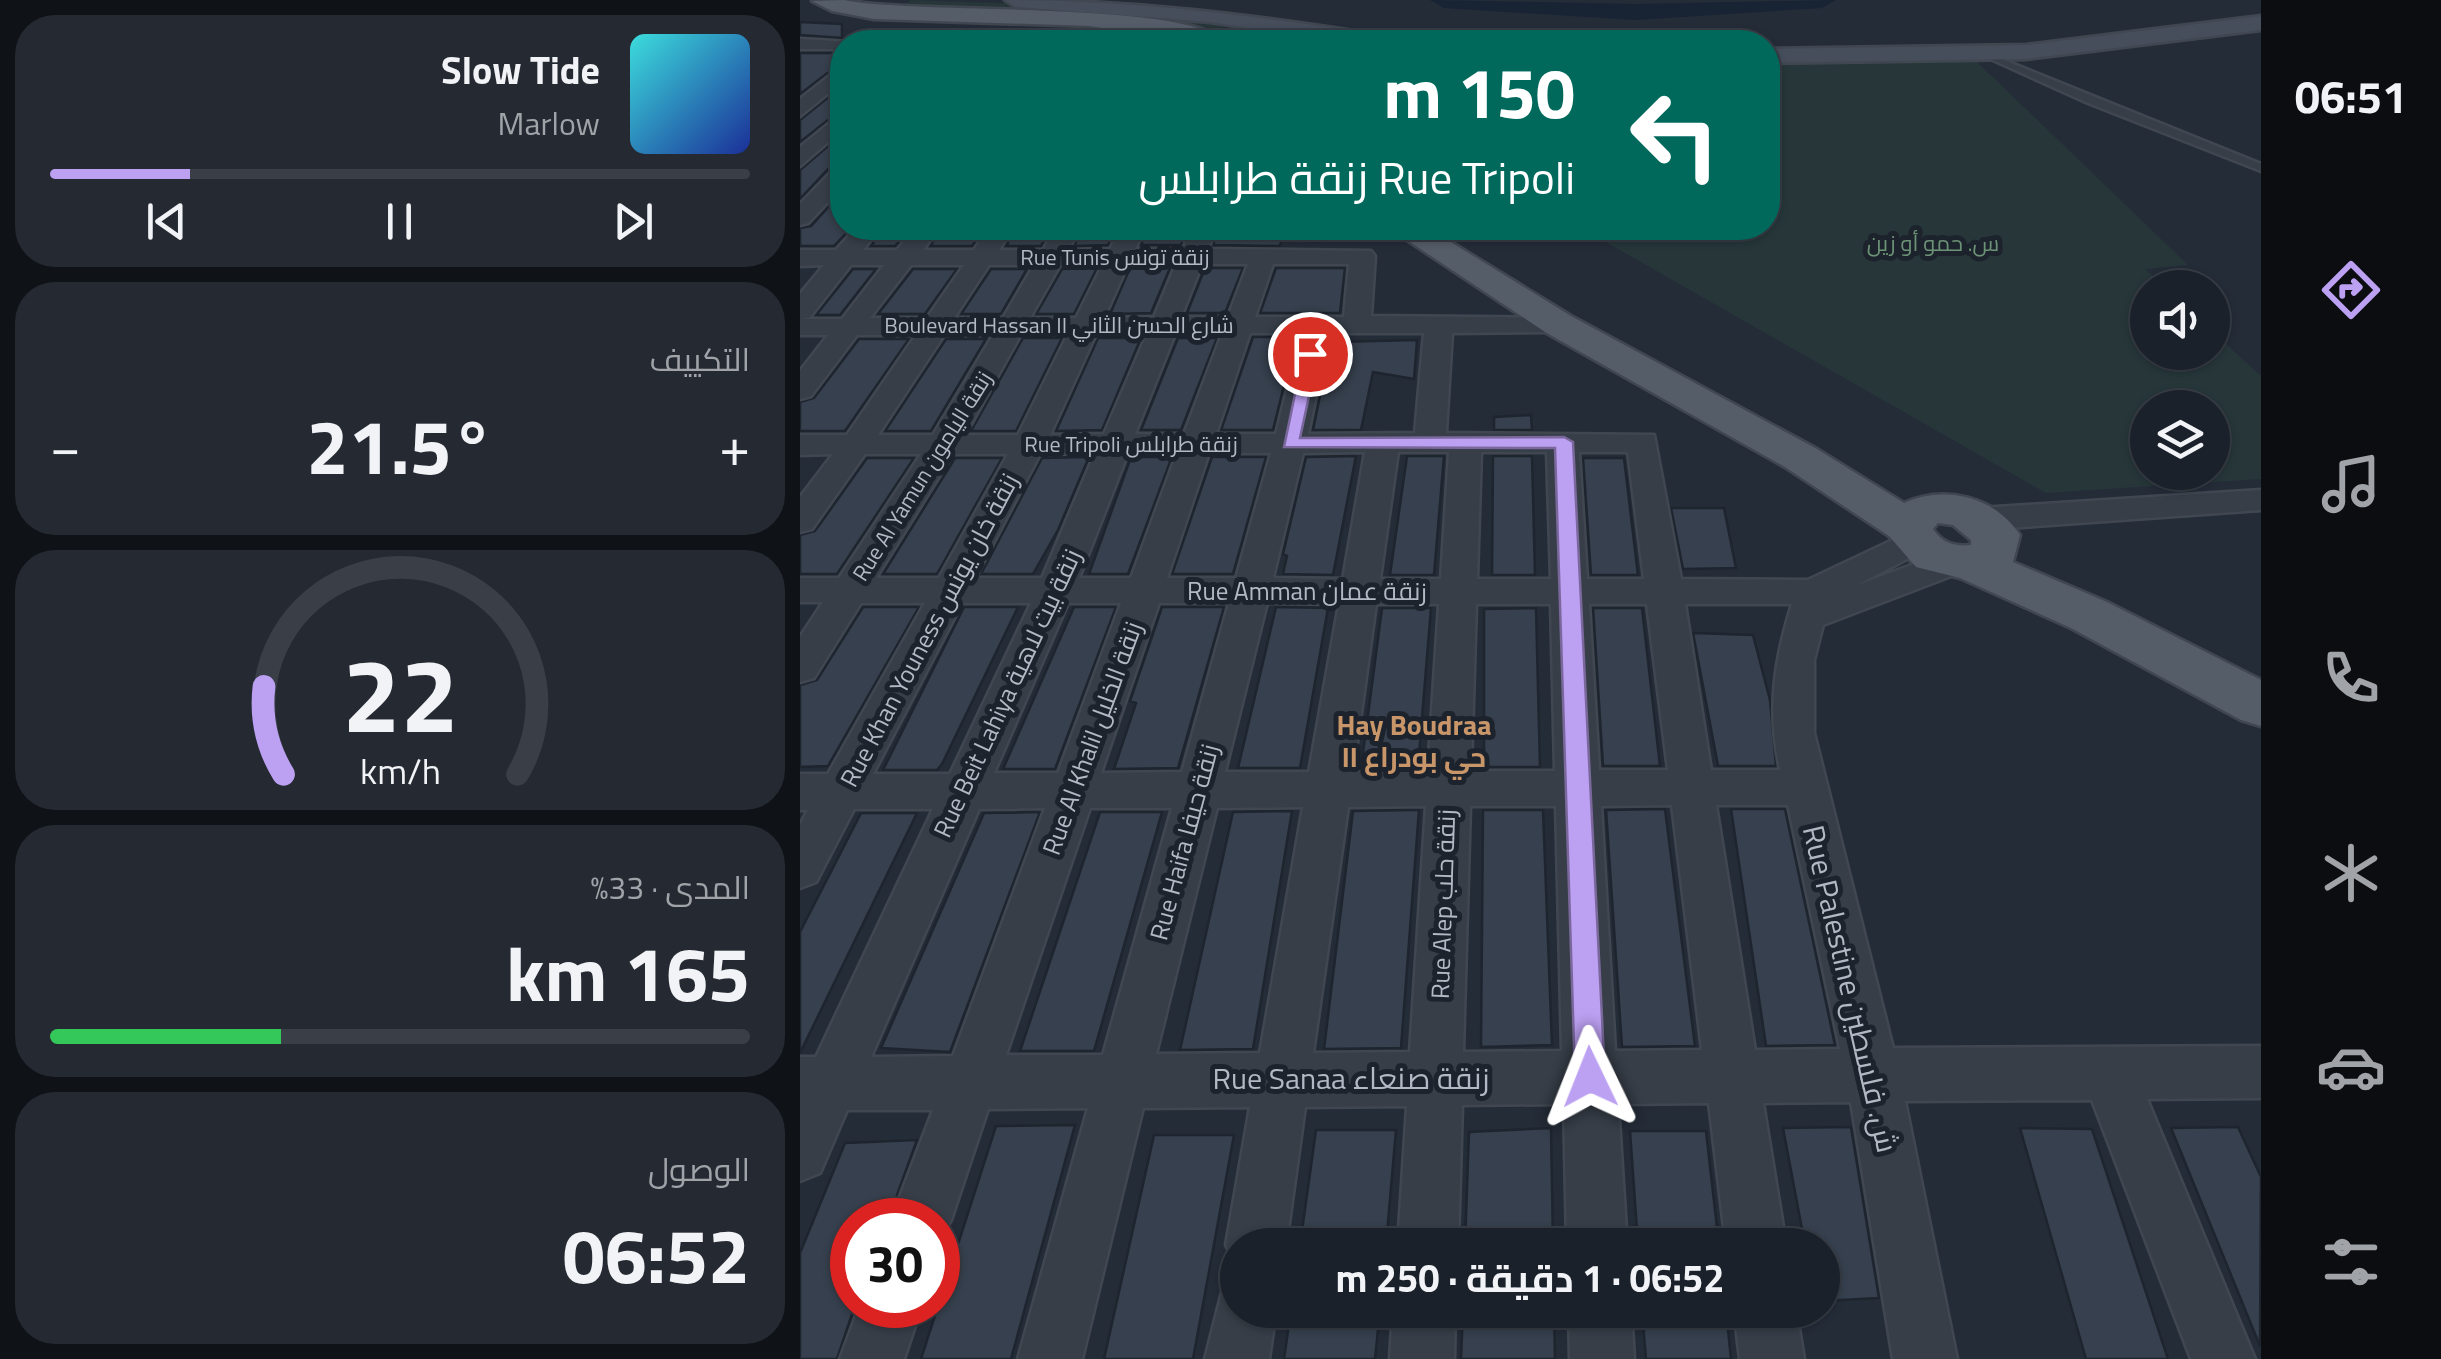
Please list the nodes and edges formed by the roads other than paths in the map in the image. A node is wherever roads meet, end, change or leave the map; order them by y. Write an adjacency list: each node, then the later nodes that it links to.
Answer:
1 (815, 0): 5 (main road)
2 (833, 0): 5 (main road)
3 (846, 0): 6 (main road)
4 (1016, 0): 9 (main road)
5 (823, 1): 6 (main road)
6 (891, 9): 8 (main road)
7 (2261, 22): 13 (main road)
8 (1153, 30)
9 (1307, 30)
10 (800, 44): 11 (street)
11 (830, 44)
12 (830, 47): 15 (street)
13 (1987, 54): 14 (main road); 21 (lane)
14 (1780, 56)
15 (800, 67)
16 (830, 83): 18 (street)
17 (830, 106): 18 (street)
18 (801, 109)
19 (830, 130): 20 (street)
20 (800, 159)
21 (2261, 168)
22 (821, 195): 23 (street)
23 (800, 218)
24 (858, 240): 36 (street)
25 (918, 240): 37 (street)
26 (993, 240): 33 (street)
27 (1061, 240): 34 (street, Rue Al Yamun زنقة اليامون)
28 (1289, 240): 32 (street)
29 (1425, 240): 40 (main road)
30 (1126, 242): 31 (street, Rue Tunis زنقة تونس); 34 (street, Rue Tunis زنقة تونس); 47 (street, Rue Khan Youness زنقة خان يونس)
31 (1198, 242): 32 (street, Rue Tunis زنقة تونس); 41 (street, Rue Beit Lahiya زنقة بيت لاهية)
32 (1282, 256): 42 (street, Rue Al Khalil زنقة الخليل); 43 (street, Rue Tunis زنقة تونس)
33 (982, 257): 34 (street, Rue Tunis زنقة تونس); 37 (street, Rue Tunis زنقة تونس); 45 (street)
34 (1052, 257): 46 (street, Rue Al Yamun زنقة اليامون)
35 (800, 258): 36 (street, Rue Tunis زنقة تونس)
36 (844, 258): 37 (street, Rue Tunis زنقة تونس); 38 (street)
37 (904, 260): 44 (street)
38 (800, 311)
39 (1439, 324): 40 (street, Boulevard Hassan II شارع الحسن الثاني); 43 (street, Boulevard Hassan II شارع الحسن الثاني); 52 (street, Rue Alep زنقة حلب)
40 (1558, 324): 62 (main road)
41 (1167, 325): 42 (street, Boulevard Hassan II شارع الحسن الثاني); 47 (street, Boulevard Hassan II شارع الحسن الثاني); 54 (street, Rue Beit Lahiya زنقة بيت لاهية)
42 (1238, 325): 43 (street, Boulevard Hassan II شارع الحسن الثاني); 55 (street, Rue Al Khalil زنقة الخليل)
43 (1337, 325): 56 (street, Rue Haifa زنقة حيفا)
44 (850, 326): 45 (street, Boulevard Hassan II شارع الحسن الثاني); 48 (street, Boulevard Hassan II شارع الحسن الثاني); 49 (street)
45 (936, 326): 46 (street, Boulevard Hassan II شارع الحسن الثاني); 58 (street)
46 (1014, 326): 47 (street, Boulevard Hassan II شارع الحسن الثاني); 59 (street, Rue Al Yamun زنقة اليامون)
47 (1086, 326): 53 (street, Rue Khan Youness زنقة خان يونس)
48 (800, 327)
49 (800, 390)
50 (1564, 442): 52 (street, Rue Tripoli زنقة طرابلس); 71 (street); 72 (street, Rue Tripoli زنقة طرابلس)
51 (1383, 443): 52 (street, Rue Tripoli زنقة طرابلس); 56 (street, Rue Tripoli زنقة طرابلس); 69 (street)
52 (1447, 443): 70 (street, Rue Alep زنقة حلب)
53 (1028, 444): 54 (street, Rue Tripoli زنقة طرابلس); 59 (street, Rue Tripoli زنقة طرابلس); 65 (street, Rue Khan Youness زنقة خان يونس)
54 (1119, 444): 55 (street, Rue Tripoli زنقة طرابلس); 66 (street, Rue Beit Lahiya زنقة بيت لاهية)
55 (1196, 444): 56 (street, Rue Tripoli زنقة طرابلس); 67 (street, Rue Al Khalil زنقة الخليل)
56 (1290, 444): 68 (street, Rue Haifa زنقة حيفا)
57 (800, 445): 58 (street, Rue Tripoli زنقة طرابلس)
58 (856, 445): 59 (street, Rue Tripoli زنقة طرابلس); 61 (street)
59 (943, 445): 64 (street, Rue Al Yamun زنقة اليامون)
60 (2261, 500): 62 (street)
61 (800, 521)
62 (1952, 538): 73 (street); 75 (main road)
63 (800, 590): 64 (street, Rue Amman زنقة عمان)
64 (850, 590): 65 (street, Rue Amman زنقة عمان); 74 (street, Rue Al Yamun زنقة اليامون)
65 (952, 590): 66 (street, Rue Amman زنقة عمان); 83 (street, Rue Khan Youness زنقة خان يونس)
66 (1055, 590): 67 (street, Rue Amman زنقة عمان); 84 (street, Rue Beit Lahiya زنقة بيت لاهية)
67 (1144, 591): 68 (street, Rue Amman زنقة عمان); 81 (street, Rue Al Khalil زنقة الخليل)
68 (1250, 591): 69 (street, Rue Amman زنقة عمان); 82 (street, Rue Haifa زنقة حيفا)
69 (1360, 591): 70 (street, Rue Amman زنقة عمان); 80 (street)
70 (1456, 592): 71 (street, Rue Amman زنقة عمان); 78 (street, Rue Alep زنقة حلب)
71 (1568, 592): 72 (street, Rue Amman زنقة عمان); 79 (street)
72 (1664, 592): 73 (street, Rue Amman زنقة عمان); 77 (street)
73 (1811, 606): 76 (street, Rue Palestine ش. فلسطين)
74 (800, 668)
75 (2261, 705)
76 (1804, 786): 77 (street); 87 (street, Rue Palestine ش. فلسطين)
77 (1692, 787): 79 (street); 89 (street)
78 (1447, 788): 79 (street); 80 (street); 91 (street, Rue Alep زنقة حلب)
79 (1579, 788): 90 (street)
80 (1331, 789): 82 (street); 92 (street)
81 (1074, 790): 82 (street); 84 (street); 94 (street, Rue Al Khalil زنقة الخليل)
82 (1198, 790): 93 (street, Rue Haifa زنقة حيفا)
83 (821, 791): 84 (street); 85 (street, Rue Khan Youness زنقة خان يونس)
84 (962, 791): 95 (street, Rue Beit Lahiya زنقة بيت لاهية)
85 (800, 868)
86 (2109, 1074): 87 (street, Rue Sanaa زنقة صنعاء); 88 (street, Rue Sanaa زنقة صنعاء); 114 (street)
87 (1873, 1075): 89 (street, Rue Sanaa زنقة صنعاء); 113 (street, Rue Palestine ش. فلسطين)
88 (2260, 1075)
89 (1732, 1076): 90 (street, Rue Sanaa زنقة صنعاء); 101 (street)
90 (1590, 1077): 91 (street, Rue Sanaa زنقة صنعاء); 100 (street)
91 (1438, 1079): 92 (street, Rue Sanaa زنقة صنعاء); 99 (street, Rue Alep زنقة حلب)
92 (1285, 1080): 93 (street, Rue Sanaa زنقة صنعاء); 98 (street)
93 (1122, 1081): 94 (street, Rue Sanaa زنقة صنعاء); 108 (street, Rue Haifa زنقة حيفا)
94 (970, 1083): 95 (street, Rue Sanaa زنقة صنعاء); 97 (street, Rue Al Khalil زنقة الخليل)
95 (815, 1084): 96 (street, Rue Beit Lahiya زنقة بيت لاهية)
96 (800, 1154)
97 (929, 1198)
98 (1259, 1228)
99 (1429, 1228)
100 (1596, 1228)
101 (1754, 1228)
102 (883, 1328): 107 (street)
103 (1242, 1328): 109 (street)
104 (1423, 1328): 110 (street)
105 (1601, 1328): 111 (street)
106 (1768, 1328): 112 (street)
107 (872, 1359)
108 (1050, 1359)
109 (1236, 1359)
110 (1422, 1359)
111 (1602, 1359)
112 (1772, 1359)
113 (1926, 1359)
114 (2223, 1359)

